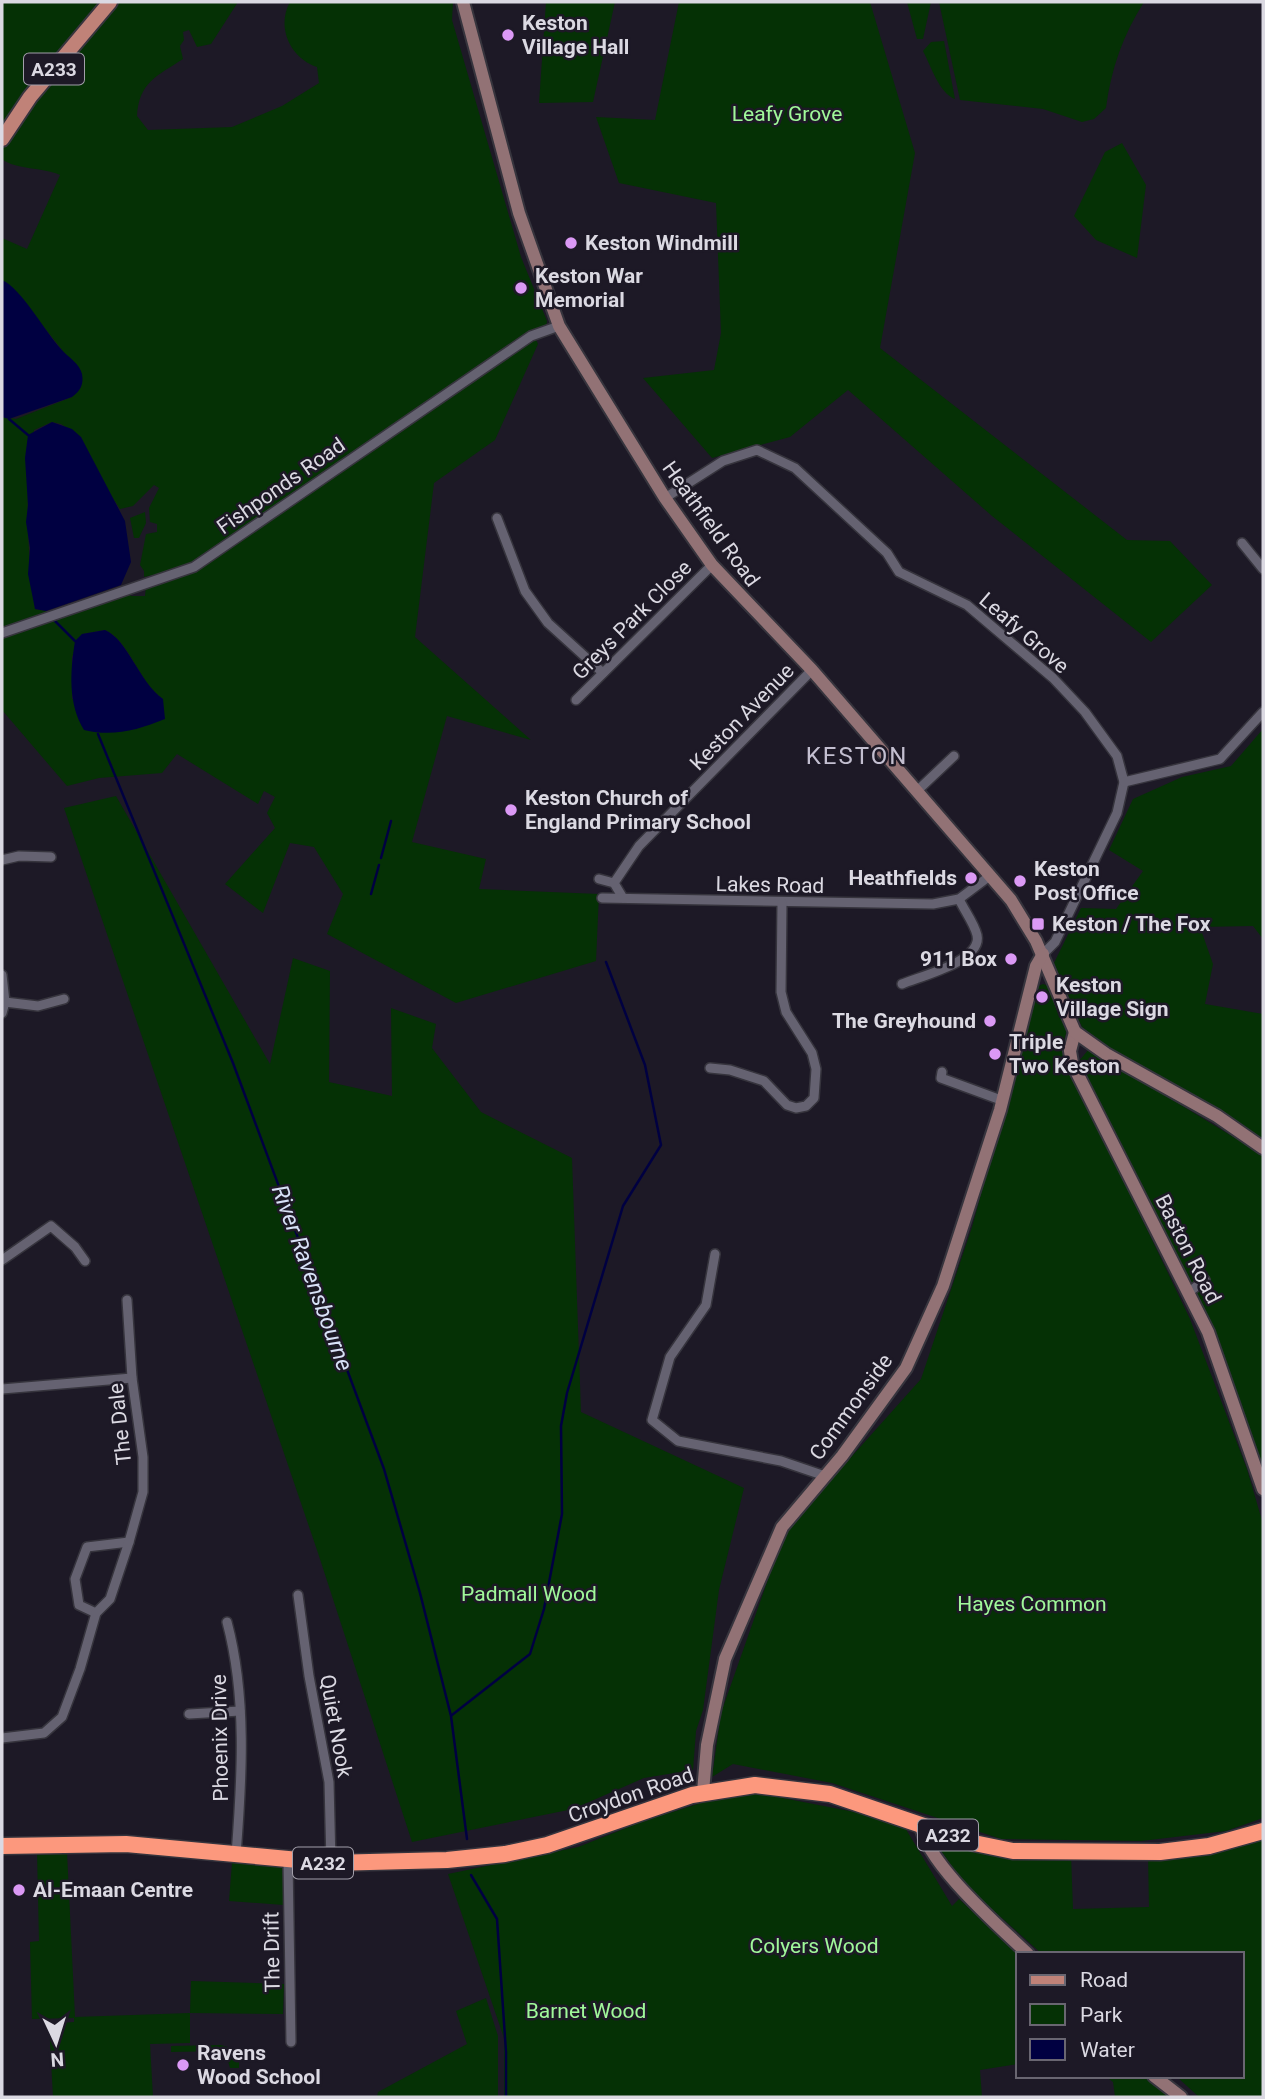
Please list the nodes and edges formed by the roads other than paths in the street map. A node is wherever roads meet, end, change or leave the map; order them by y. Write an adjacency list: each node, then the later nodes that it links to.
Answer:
1 (110, 2): 3 (main road, A233)
2 (463, 2): 4 (main road, Heathfield Road)
3 (2, 139)
4 (559, 326): 5 (main road, Heathfield Road); 10 (street, Fishponds Road)
5 (666, 498): 8 (main road, Heathfield Road); 16 (street, Leafy Grove)
6 (497, 518): 12 (street)
7 (1242, 543): 9 (street)
8 (712, 565): 11 (main road, Heathfield Road); 12 (street, Greys Park Close)
9 (1263, 569)
10 (2, 632)
11 (812, 670): 17 (main road, Heathfield Road); 22 (street, Keston Avenue)
12 (603, 673): 13 (street, Greys Park Close)
13 (576, 700)
14 (1263, 712): 16 (street)
15 (954, 756): 17 (street)
16 (1124, 782): 27 (street)
17 (918, 790): 20 (main road, Heathfield Road)
18 (51, 857): 19 (street)
19 (2, 860)
20 (991, 875): 25 (street, Lakes Road); 27 (main road, Heathfield Road)
21 (599, 879): 22 (street)
22 (614, 883): 24 (street)
23 (602, 898): 24 (street, Lakes Road)
24 (623, 898): 26 (street, Lakes Road)
25 (959, 899): 26 (street, Lakes Road); 29 (street)
26 (782, 903): 36 (street)
27 (1043, 954): 30 (main road, Heathfield Road); 31 (main road, Commonside)
28 (2, 975): 33 (street)
29 (902, 984)
30 (1054, 984): 31 (main road); 35 (main road, Heathfield Road)
31 (1028, 998): 38 (main road, Commonside)
32 (64, 999): 33 (street)
33 (5, 1002): 34 (street)
34 (2, 1013)
35 (1075, 1032): 39 (main road); 44 (main road, Baston Road)
36 (709, 1068)
37 (942, 1072): 38 (street)
38 (1001, 1100): 48 (main road, Commonside)
39 (1263, 1148)
40 (715, 1254): 48 (street)
41 (2, 1260): 42 (street)
42 (85, 1261)
43 (1205, 1280): 44 (street)
44 (1189, 1292): 49 (main road, Baston Road)
45 (127, 1300): 46 (street, The Dale)
46 (132, 1378): 47 (street); 50 (street, The Dale)
47 (2, 1389)
48 (825, 1476): 57 (main road, Commonside)
49 (1263, 1489)
50 (129, 1542): 52 (street, The Dale); 52 (street)
51 (298, 1595): 63 (street, Quiet Nook)
52 (96, 1613): 56 (street, The Dale)
53 (227, 1622): 54 (street, Phoenix Drive)
54 (240, 1711): 55 (street); 61 (street, Phoenix Drive)
55 (189, 1714)
56 (2, 1738)
57 (703, 1792): 58 (highway, Croydon Road / A232); 63 (highway, Croydon Road / A232)
58 (921, 1825): 59 (highway, Croydon Road / A232); 64 (main road)
59 (1263, 1831)
60 (2, 1846): 61 (highway, Croydon Road / A232)
61 (236, 1855): 62 (highway, Croydon Road / A232)
62 (288, 1861): 63 (highway, Croydon Road / A232); 65 (street, The Drift)
63 (331, 1864)
64 (1026, 1952)
65 (291, 2042)
66 (1157, 2078): 67 (main road)
67 (1181, 2097)

